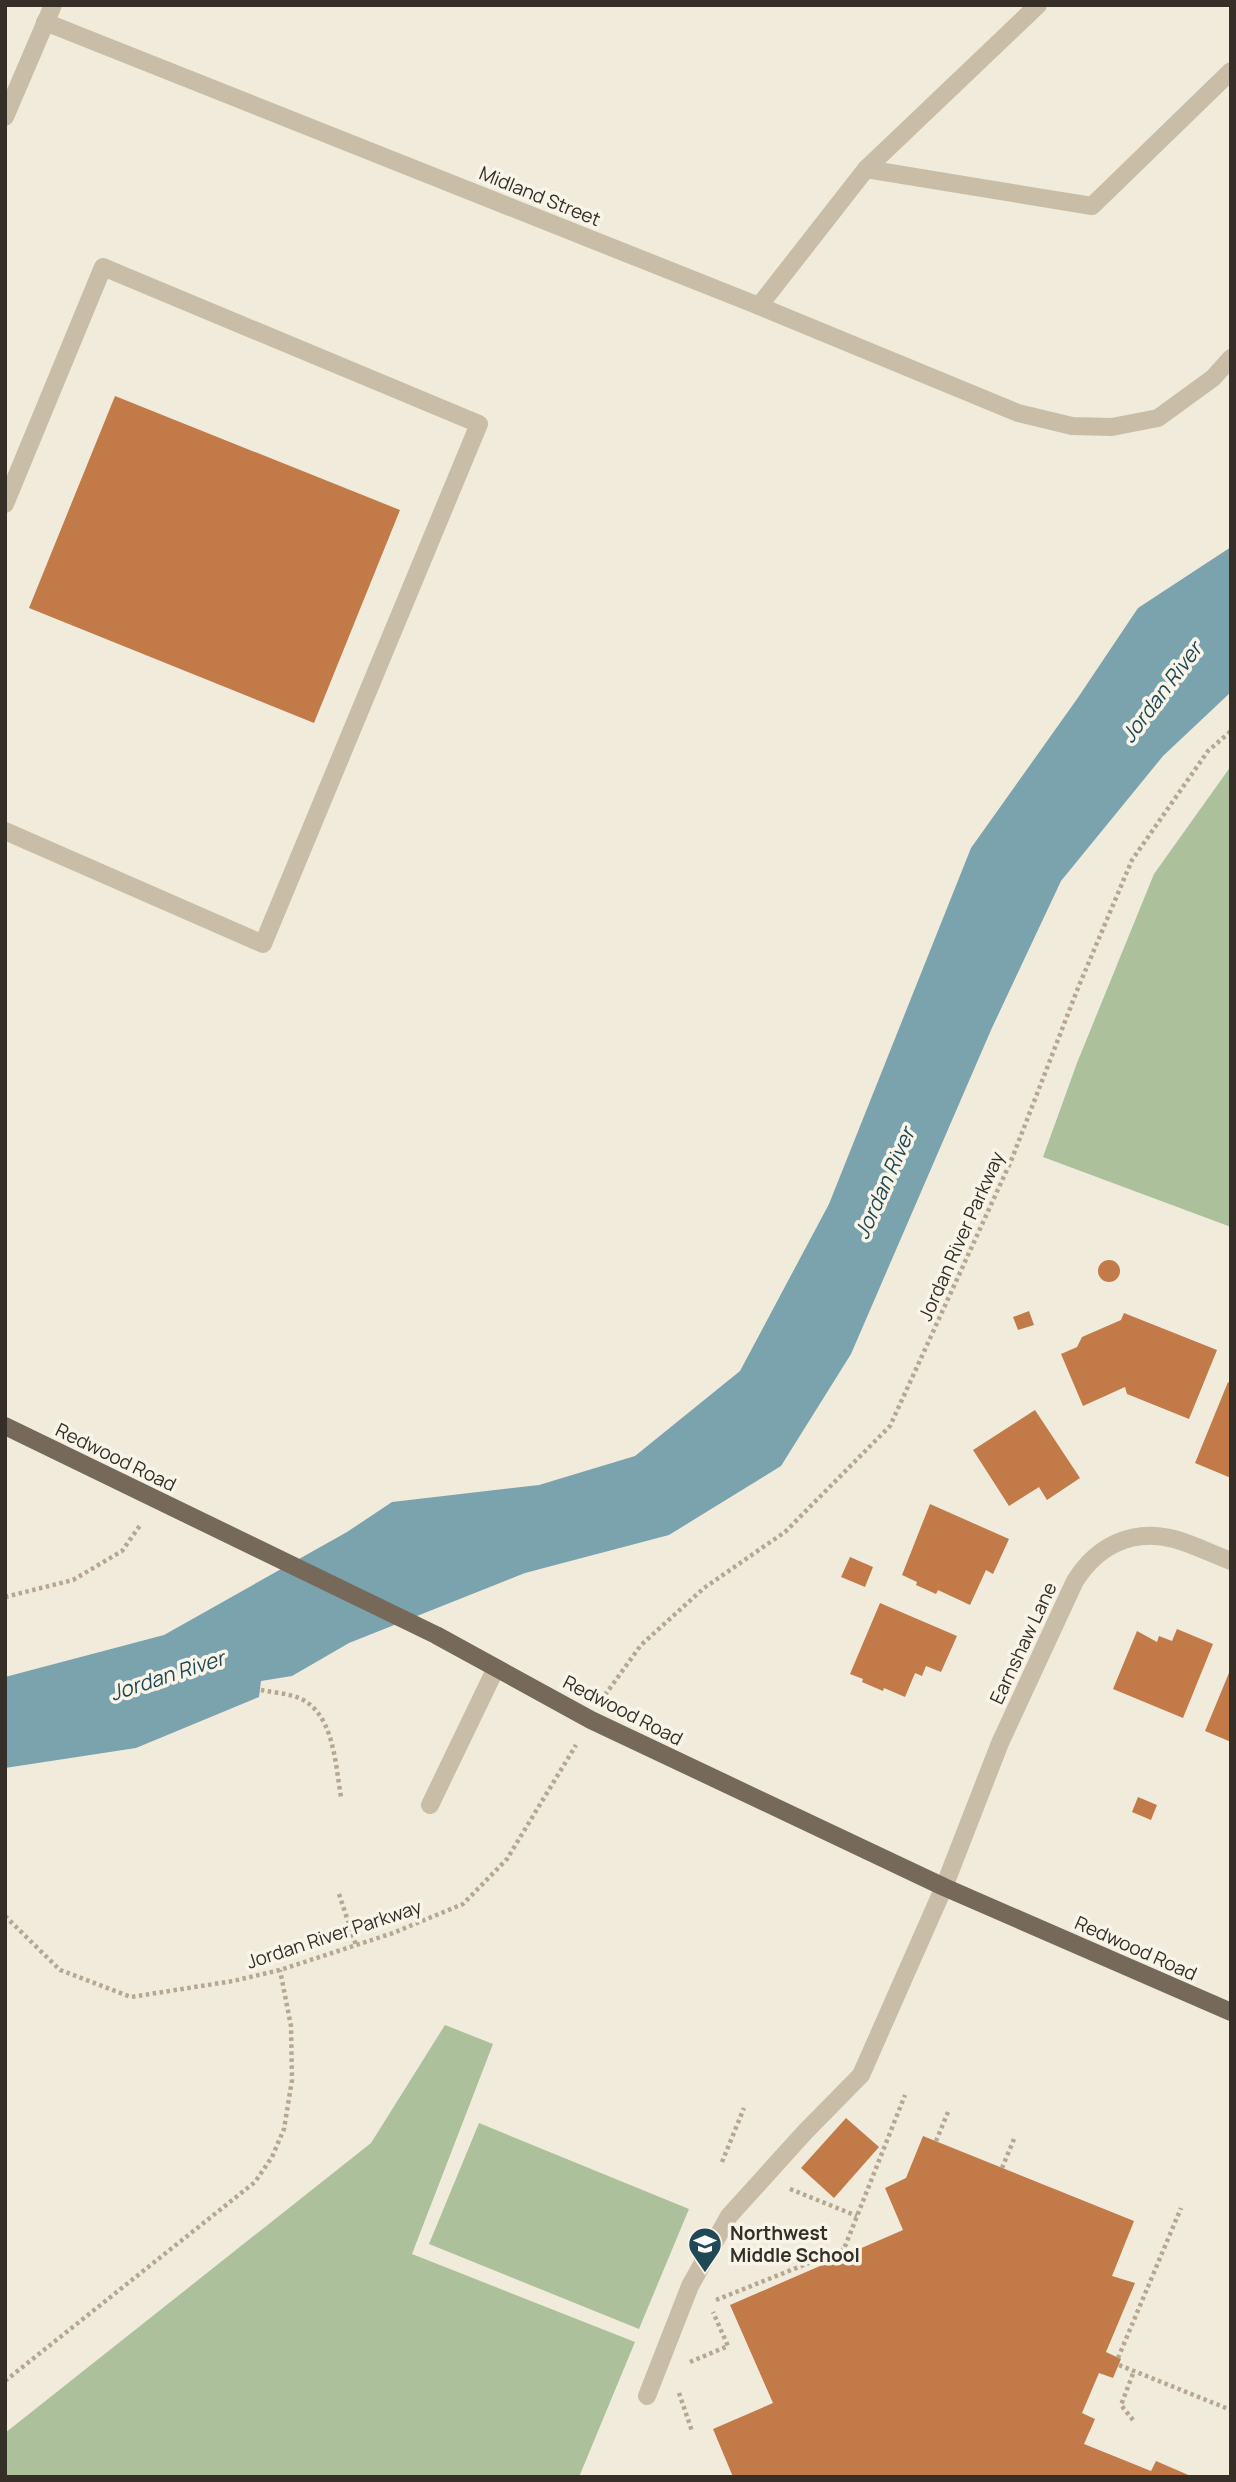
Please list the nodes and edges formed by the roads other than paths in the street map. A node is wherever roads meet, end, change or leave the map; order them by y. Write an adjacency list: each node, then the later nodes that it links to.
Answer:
1 (1038, 5): 5 (street)
2 (49, 13): 4 (street); 6 (street, Midland Street)
3 (1231, 71): 5 (street)
4 (5, 117)
5 (866, 169): 6 (street)
6 (759, 306): 7 (street, Midland Street)
7 (1231, 358)
8 (5, 504): 9 (street)
9 (5, 831)
10 (5, 1426): 12 (main road, Redwood Road)
11 (1231, 1561): 14 (street, Earnshaw Lane)
12 (496, 1668): 13 (street); 14 (main road, Redwood Road)
13 (430, 1805)
14 (944, 1888): 15 (main road, Redwood Road); 16 (street, Earnshaw Lane)
15 (1231, 2012)
16 (646, 2396)

